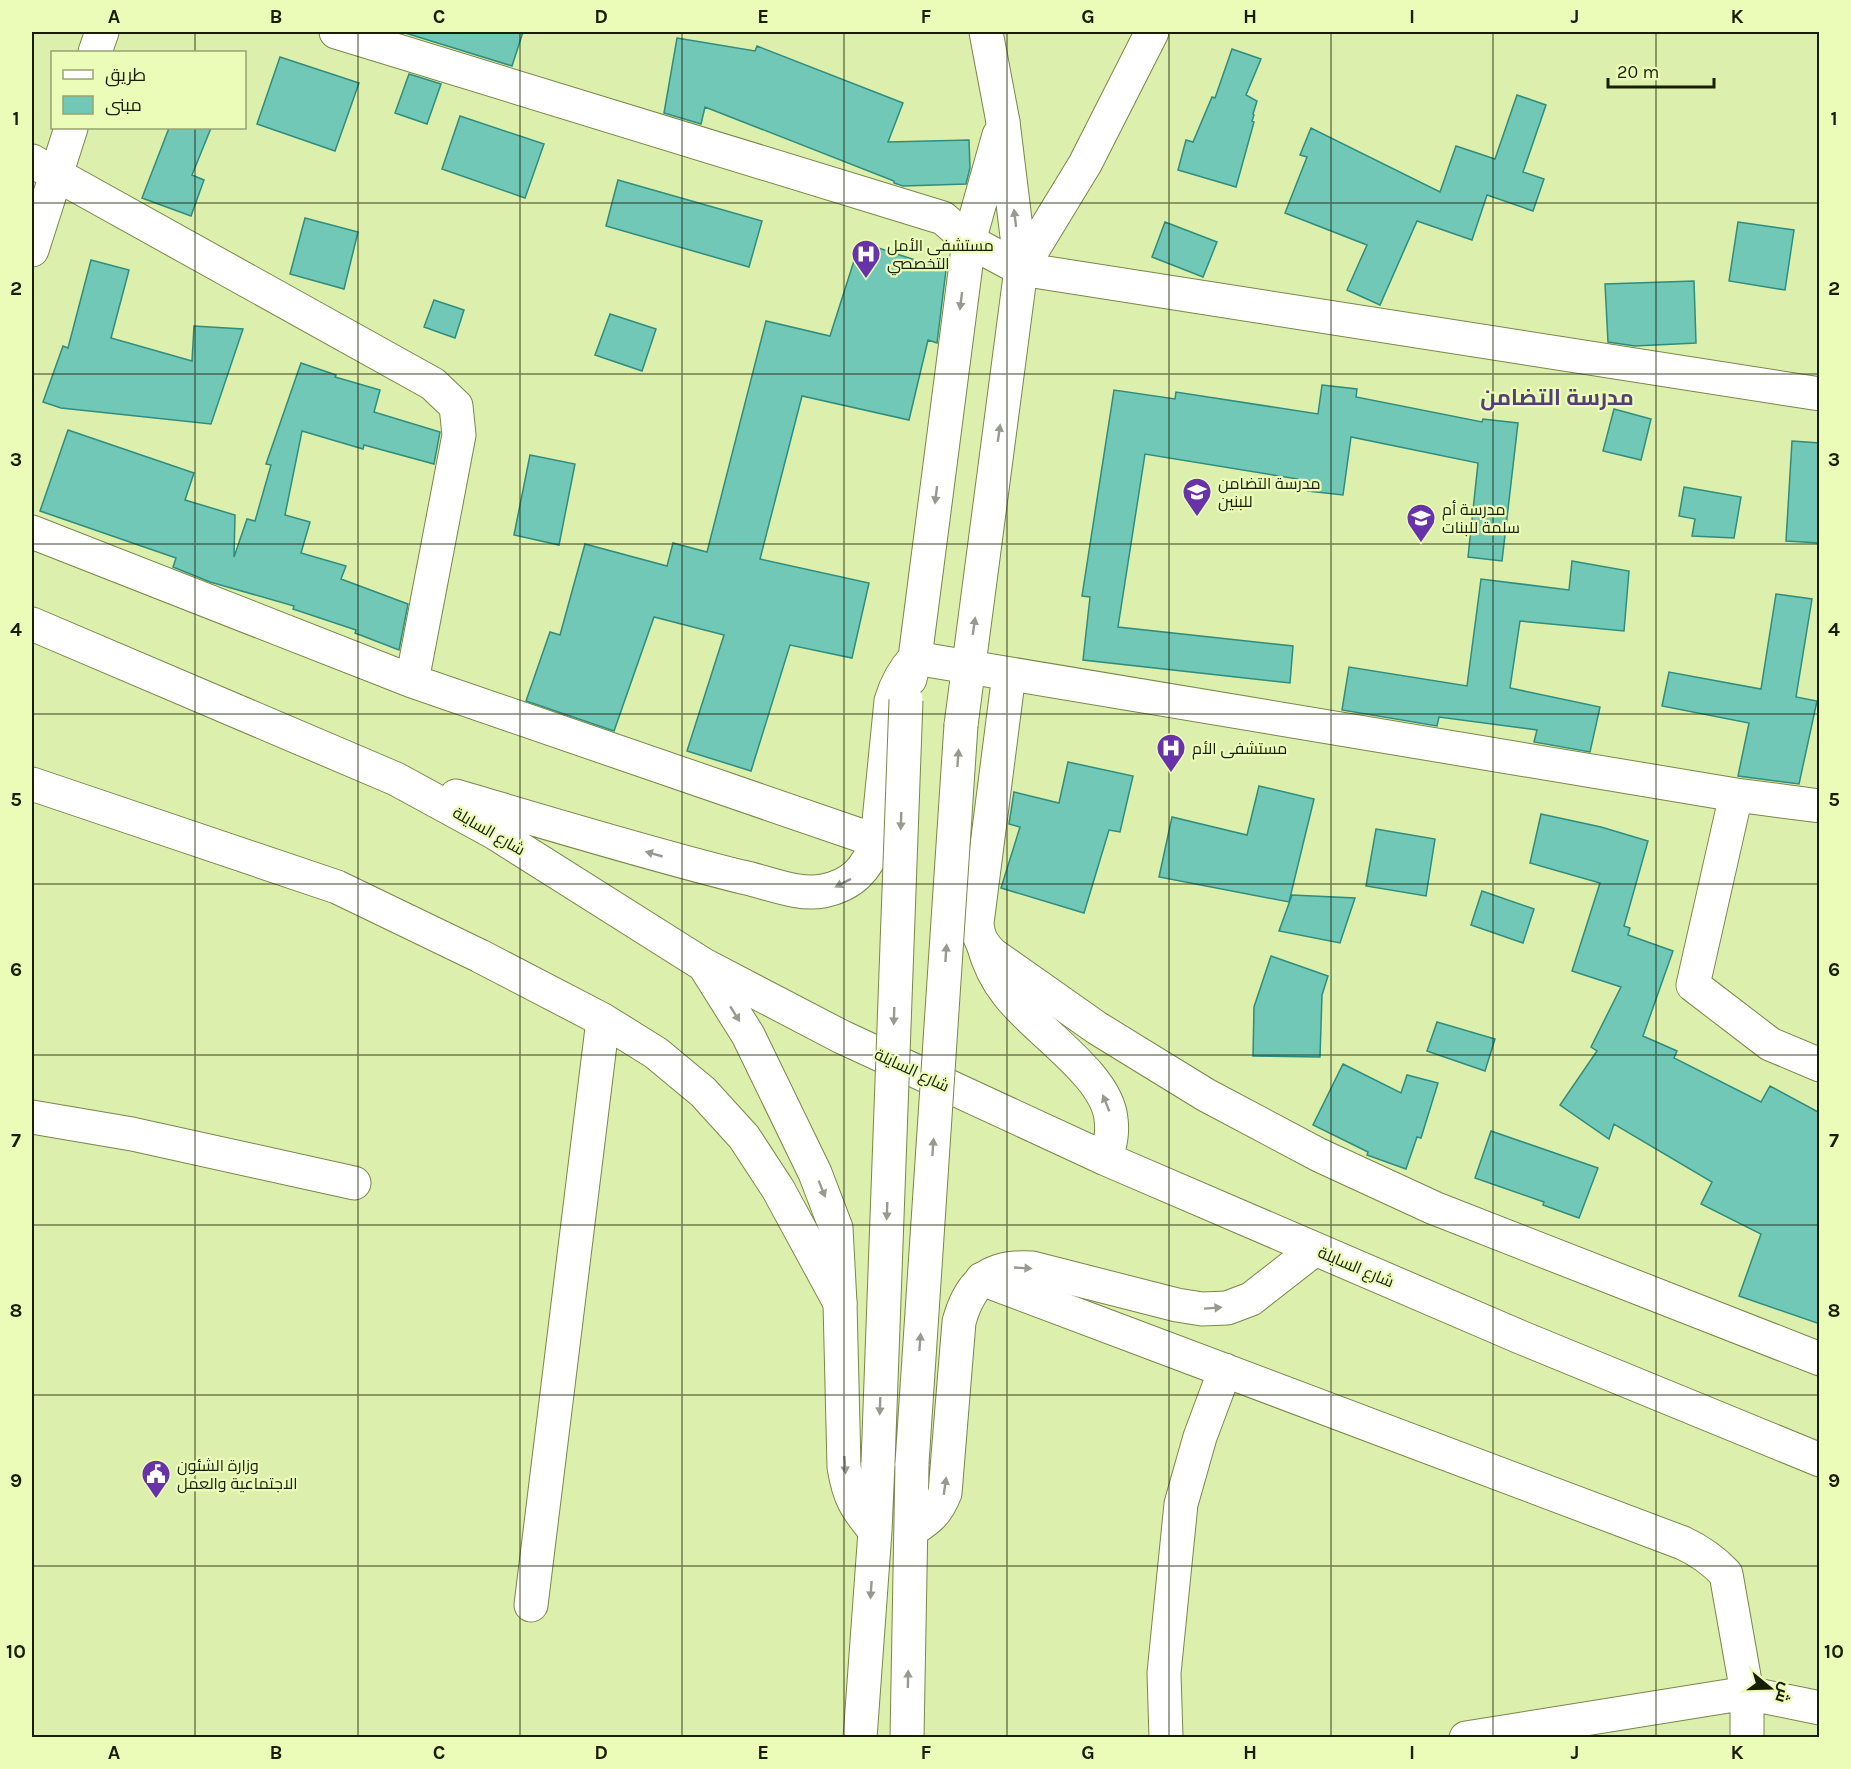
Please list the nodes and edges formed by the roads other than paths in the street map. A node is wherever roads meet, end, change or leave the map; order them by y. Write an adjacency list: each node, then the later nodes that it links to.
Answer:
1 (102, 32): 5 (street)
2 (336, 32): 9 (street)
3 (986, 32): 6 (street)
4 (1152, 32): 11 (street)
5 (95, 51)
6 (1002, 122): 9 (street); 11 (street, one-way to 6)
7 (70, 129): 8 (street)
8 (44, 167): 10 (street); 18 (street)
9 (969, 241): 11 (street); 15 (street, one-way to 15)
10 (32, 250)
11 (1021, 269): 12 (street); 16 (street, one-way to 11)
12 (1820, 394)
13 (32, 532): 18 (street)
14 (32, 624): 19 (street, شارع السايلة)
15 (915, 658): 16 (street); 23 (street); 38 (street, one-way to 38, bridge)
16 (968, 668): 17 (street); 37 (street, one-way to 16, bridge)
17 (1009, 674): 21 (street); 24 (street)
18 (412, 681): 23 (street)
19 (396, 779): 23 (street, one-way to 19); 25 (street, شارع السايلة)
20 (32, 784): 26 (street)
21 (1736, 795): 22 (street); 27 (street)
22 (1820, 806)
23 (877, 841)
24 (982, 944): 29 (street, one-way to 24); 34 (street)
25 (704, 965): 29 (street, شارع السايلة); 33 (street, one-way to 33)
26 (603, 1020): 33 (street); 39 (street)
27 (1820, 1065)
28 (32, 1117): 30 (street)
29 (1106, 1159): 31 (street, شارع السايلة)
30 (354, 1183)
31 (1315, 1250): 32 (street, one-way to 31); 36 (street, شارع السايلة)
32 (982, 1279): 35 (street); 37 (street, one-way to 32)
33 (840, 1303): 38 (street, one-way to 38)
34 (1820, 1359)
35 (1225, 1370): 40 (street); 44 (street)
36 (1820, 1460)
37 (912, 1530): 43 (street, one-way to 37)
38 (875, 1531): 42 (street, one-way to 42)
39 (531, 1605)
40 (1747, 1693): 41 (street); 45 (street); 46 (street)
41 (1820, 1708)
42 (860, 1737)
43 (907, 1737)
44 (1166, 1737)
45 (1466, 1737)
46 (1747, 1737)

